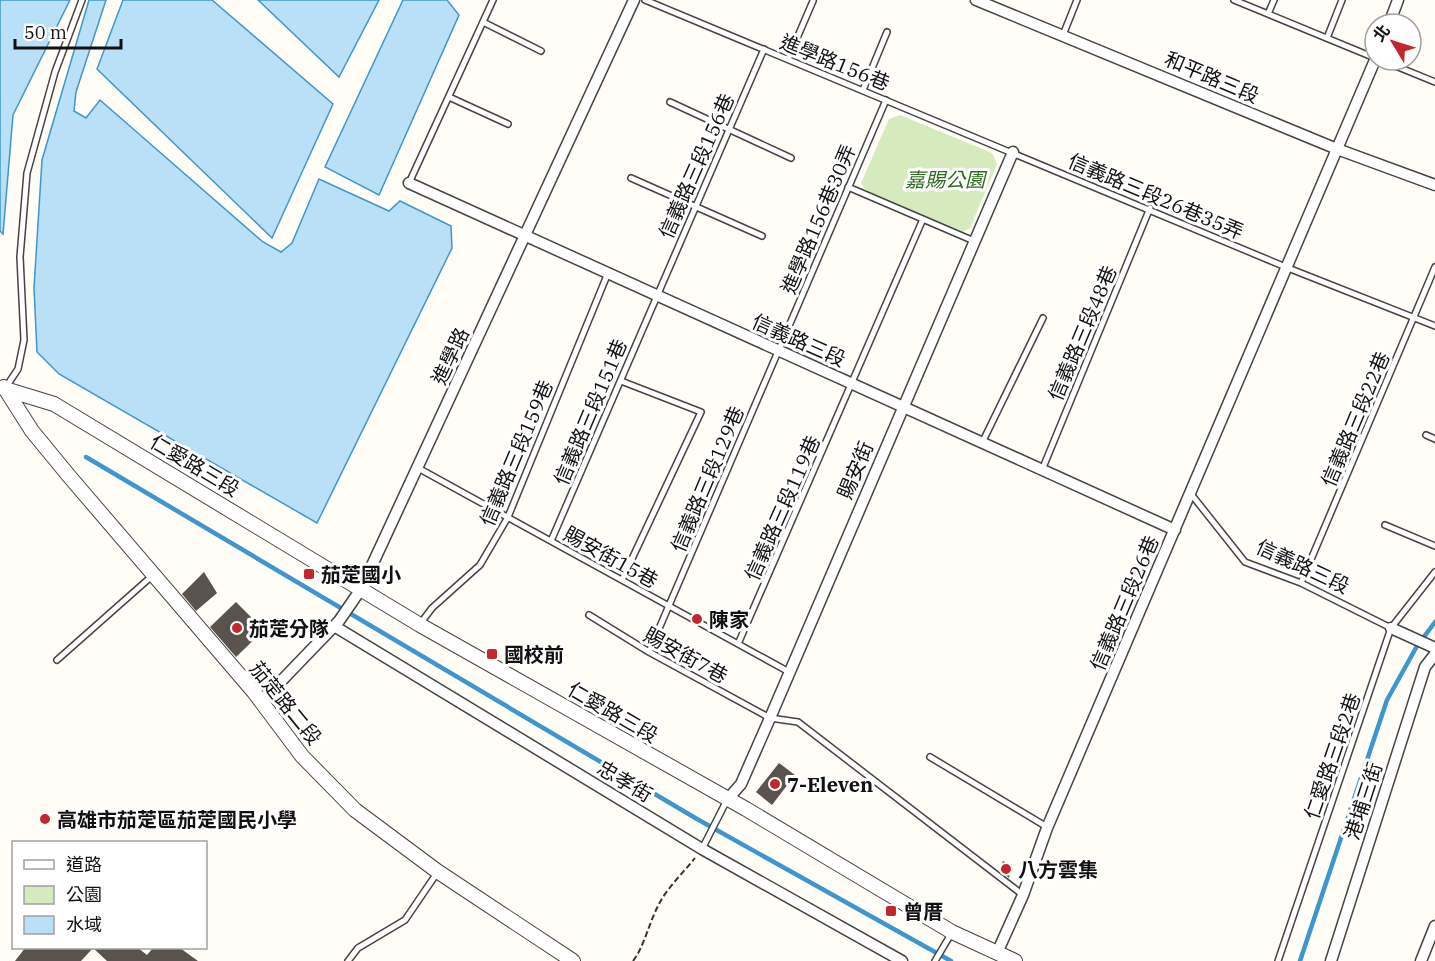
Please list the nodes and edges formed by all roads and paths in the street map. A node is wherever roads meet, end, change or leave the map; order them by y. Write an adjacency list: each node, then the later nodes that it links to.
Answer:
1 (82, 0): 52 (lane)
2 (493, 0): 12 (lane)
3 (634, 0): 39 (street, 進學路)
4 (645, 0): 16 (lane, 進學路156巷)
5 (976, 0): 14 (street, 和平路三段)
6 (1077, 0): 14 (lane)
7 (1234, 0): 11 (lane)
8 (1274, 0): 11 (lane)
9 (1342, 0): 15 (lane)
10 (813, 1): 19 (lane)
11 (1268, 14): 15 (lane)
12 (483, 22): 17 (lane); 24 (lane)
13 (887, 32): 23 (lane)
14 (1063, 35): 29 (street, 和平路三段)
15 (1327, 38): 18 (lane)
16 (764, 49): 19 (lane, 進學路156巷); 28 (lane, 信義路三段156巷)
17 (541, 51)
18 (1363, 54)
19 (788, 59): 23 (lane, 進學路156巷)
20 (1369, 72): 29 (street, 信義路三段26巷)
21 (1410, 72): 22 (lane)
22 (1435, 82)
23 (863, 90): 25 (lane, 進學路156巷)
24 (449, 97): 27 (lane); 33 (lane)
25 (886, 100): 30 (lane, 進學路156巷); 35 (lane, 進學路156巷30弄)
26 (670, 102): 28 (lane)
27 (508, 124)
28 (730, 131): 31 (lane); 36 (lane, 信義路三段156巷)
29 (1337, 148): 34 (street, 和平路三段); 43 (street, 信義路三段26巷)
30 (1013, 152): 37 (lane, 信義路三段26巷35弄); 41 (street, 賜安街)
31 (791, 158)
32 (631, 178): 36 (lane)
33 (409, 183): 39 (street, 信義路三段)
34 (1435, 185)
35 (848, 188): 38 (lane); 49 (lane, 進學路156巷30弄)
36 (694, 206): 40 (lane); 45 (lane, 信義路三段156巷)
37 (1150, 208): 43 (lane, 信義路三段26巷35弄); 58 (lane, 信義路三段48巷)
38 (922, 219): 41 (lane); 51 (lane, 信義路三段119巷)
39 (525, 236): 44 (street, 信義路三段); 57 (street, 進學路)
40 (762, 237)
41 (974, 241): 53 (street, 賜安街)
42 (1435, 267): 46 (lane, 信義路三段22巷)
43 (1288, 268): 46 (lane); 59 (street, 信義路三段26巷)
44 (608, 273): 45 (street, 信義路三段); 60 (lane, 信義路三段159巷)
45 (656, 295): 49 (street, 信義路三段); 50 (lane, 信義路三段151巷)
46 (1414, 317): 48 (lane); 68 (lane, 信義路三段22巷)
47 (1043, 318): 56 (lane)
48 (1435, 326)
49 (778, 351): 51 (street, 信義路三段); 70 (lane, 信義路三段129巷)
50 (621, 381): 63 (lane, 信義路三段151巷); 67 (lane)
51 (852, 384): 53 (street, 信義路三段); 75 (lane, 信義路三段119巷)
52 (2, 387): 66 (street, 茄萣路二段); 69 (street, 仁愛路三段)
53 (902, 406): 56 (street, 信義路三段); 80 (street, 賜安街)
54 (1425, 435): 55 (lane)
55 (1435, 439)
56 (982, 443): 58 (street, 信義路三段)
57 (418, 468): 60 (lane, 賜安街15巷); 69 (street, 進學路)
58 (1042, 470): 62 (street, 信義路三段)
59 (1191, 493): 62 (street, 信義路三段26巷); 68 (lane, 信義路三段)
60 (508, 517): 63 (lane, 賜安街15巷); 73 (lane, 信義路三段159巷)
61 (1385, 525): 64 (lane)
62 (1175, 530): 85 (street, 信義路三段26巷)
63 (551, 541): 67 (lane, 賜安街15巷)
64 (1435, 546)
65 (1435, 572): 74 (lane, 仁愛路三段2巷)
66 (153, 574): 79 (lane); 81 (street, 茄萣路二段)
67 (622, 580): 70 (lane, 賜安街15巷)
68 (1301, 583): 74 (lane, 信義路三段)
69 (361, 589): 72 (street, 進學路); 73 (street, 仁愛路三段)
70 (668, 606): 75 (lane, 賜安街15巷); 77 (lane, 信義路三段129巷)
71 (589, 615): 77 (lane, 賜安街7巷)
72 (336, 624): 81 (street, 進學路); 86 (street, 忠孝街)
73 (420, 624): 84 (street, 仁愛路三段)
74 (1391, 628): 76 (street); 98 (lane, 仁愛路三段2巷)
75 (738, 644): 80 (lane, 賜安街15巷)
76 (1435, 648)
77 (649, 652): 82 (lane, 賜安街7巷)
78 (1435, 654): 99 (street, 港埔三街)
79 (57, 660)
80 (789, 672): 82 (street, 賜安街)
81 (261, 702): 87 (street, 茄萣路二段)
82 (770, 718): 84 (street, 賜安街); 88 (lane, 賜安街7巷)
83 (930, 757): 85 (lane)
84 (727, 800): 86 (lane); 90 (street, 仁愛路三段)
85 (1047, 828): 88 (street, 信義路三段26巷)
86 (705, 843): 94 (path); 95 (street, 忠孝街)
87 (437, 871): 92 (lane); 93 (street, 茄萣路二段)
88 (1023, 895): 91 (street, 信義路三段26巷)
89 (1435, 926): 100 (street)
90 (952, 932): 91 (street, 仁愛路三段); 96 (lane)
91 (997, 953): 97 (street, 仁愛路三段)
92 (348, 961)
93 (573, 961)
94 (633, 961)
95 (902, 961)
96 (935, 961)
97 (1015, 961)
98 (1278, 961)
99 (1331, 961)
100 (1421, 961)

